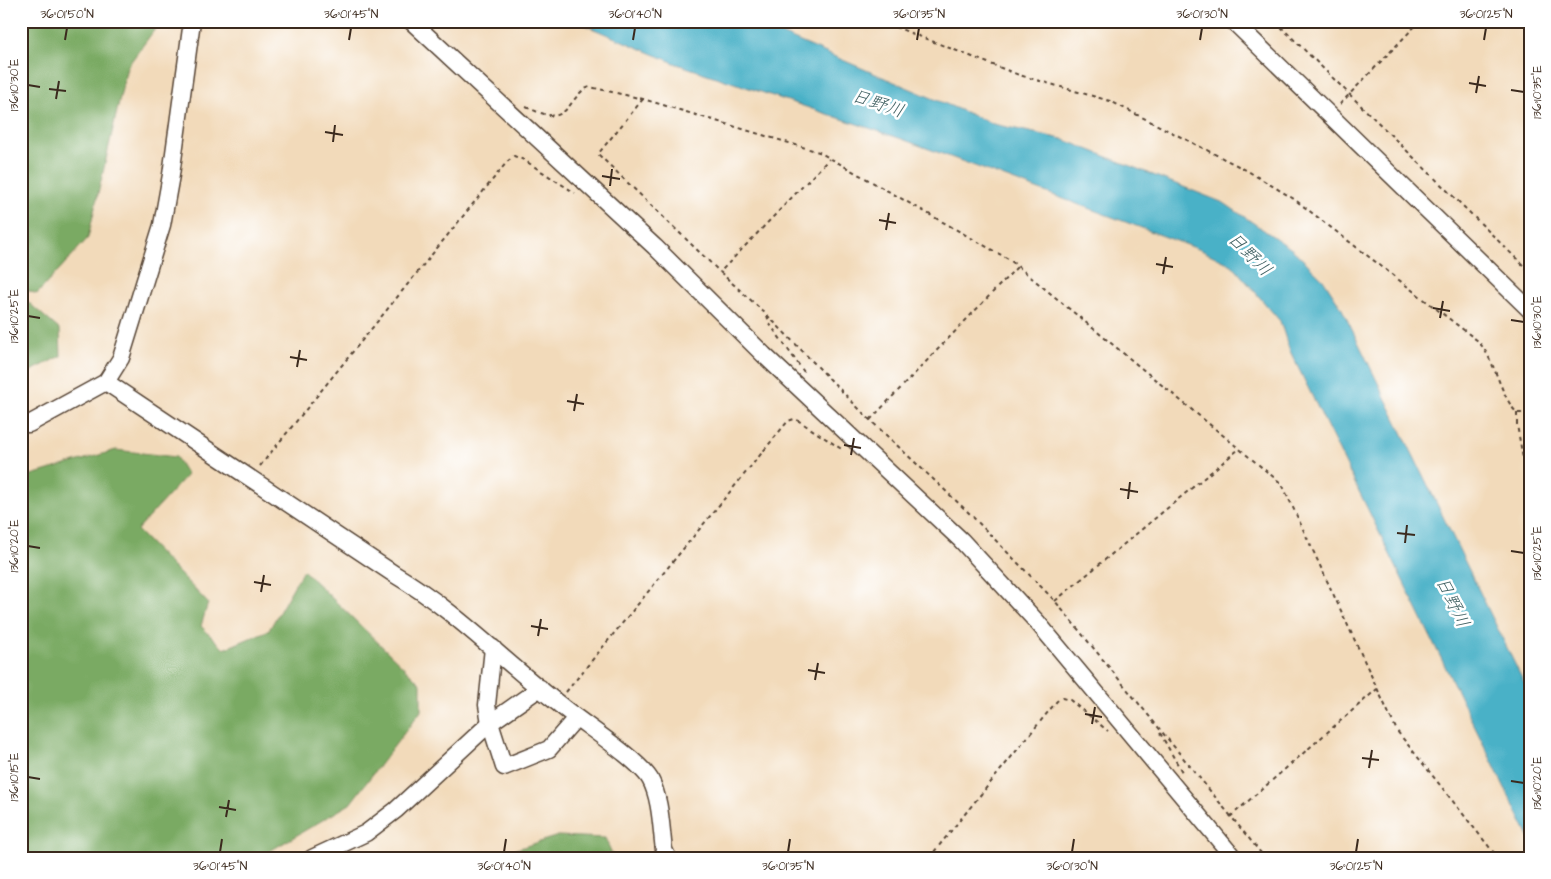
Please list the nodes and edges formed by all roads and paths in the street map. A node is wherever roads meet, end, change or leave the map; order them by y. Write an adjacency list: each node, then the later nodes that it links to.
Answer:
1 (192, 21): 18 (street)
2 (411, 21): 39 (street)
3 (880, 21): 19 (path)
4 (1233, 21): 15 (street)
5 (1275, 21): 7 (path)
6 (1420, 21): 7 (path)
7 (1350, 94): 14 (path)
8 (643, 99): 9 (path); 10 (path); 13 (path)
9 (518, 104)
10 (829, 158): 12 (path); 13 (path)
11 (581, 198): 25 (path)
12 (1018, 267): 21 (path); 23 (path)
13 (720, 272): 16 (path)
14 (1530, 272)
15 (1530, 310)
16 (767, 315): 17 (path); 21 (path)
17 (808, 377)
18 (106, 382): 22 (street); 25 (street)
19 (1517, 413): 20 (path); 26 (path)
20 (1530, 413)
21 (870, 420): 27 (path)
22 (21, 424)
23 (1239, 449): 27 (path); 30 (path)
24 (848, 453): 31 (path)
25 (250, 478): 28 (street)
26 (1530, 497)
27 (1054, 601): 35 (path)
28 (493, 648): 29 (street); 33 (street)
29 (540, 688): 31 (street); 33 (street)
30 (1378, 688): 35 (path); 41 (path)
31 (557, 703): 32 (street)
32 (576, 718): 33 (street); 37 (street)
33 (490, 723): 36 (street)
34 (1114, 735): 38 (path)
35 (1230, 817): 40 (path)
36 (312, 858)
37 (668, 858)
38 (929, 858)
39 (1234, 858)
40 (1265, 858)
41 (1498, 858)

